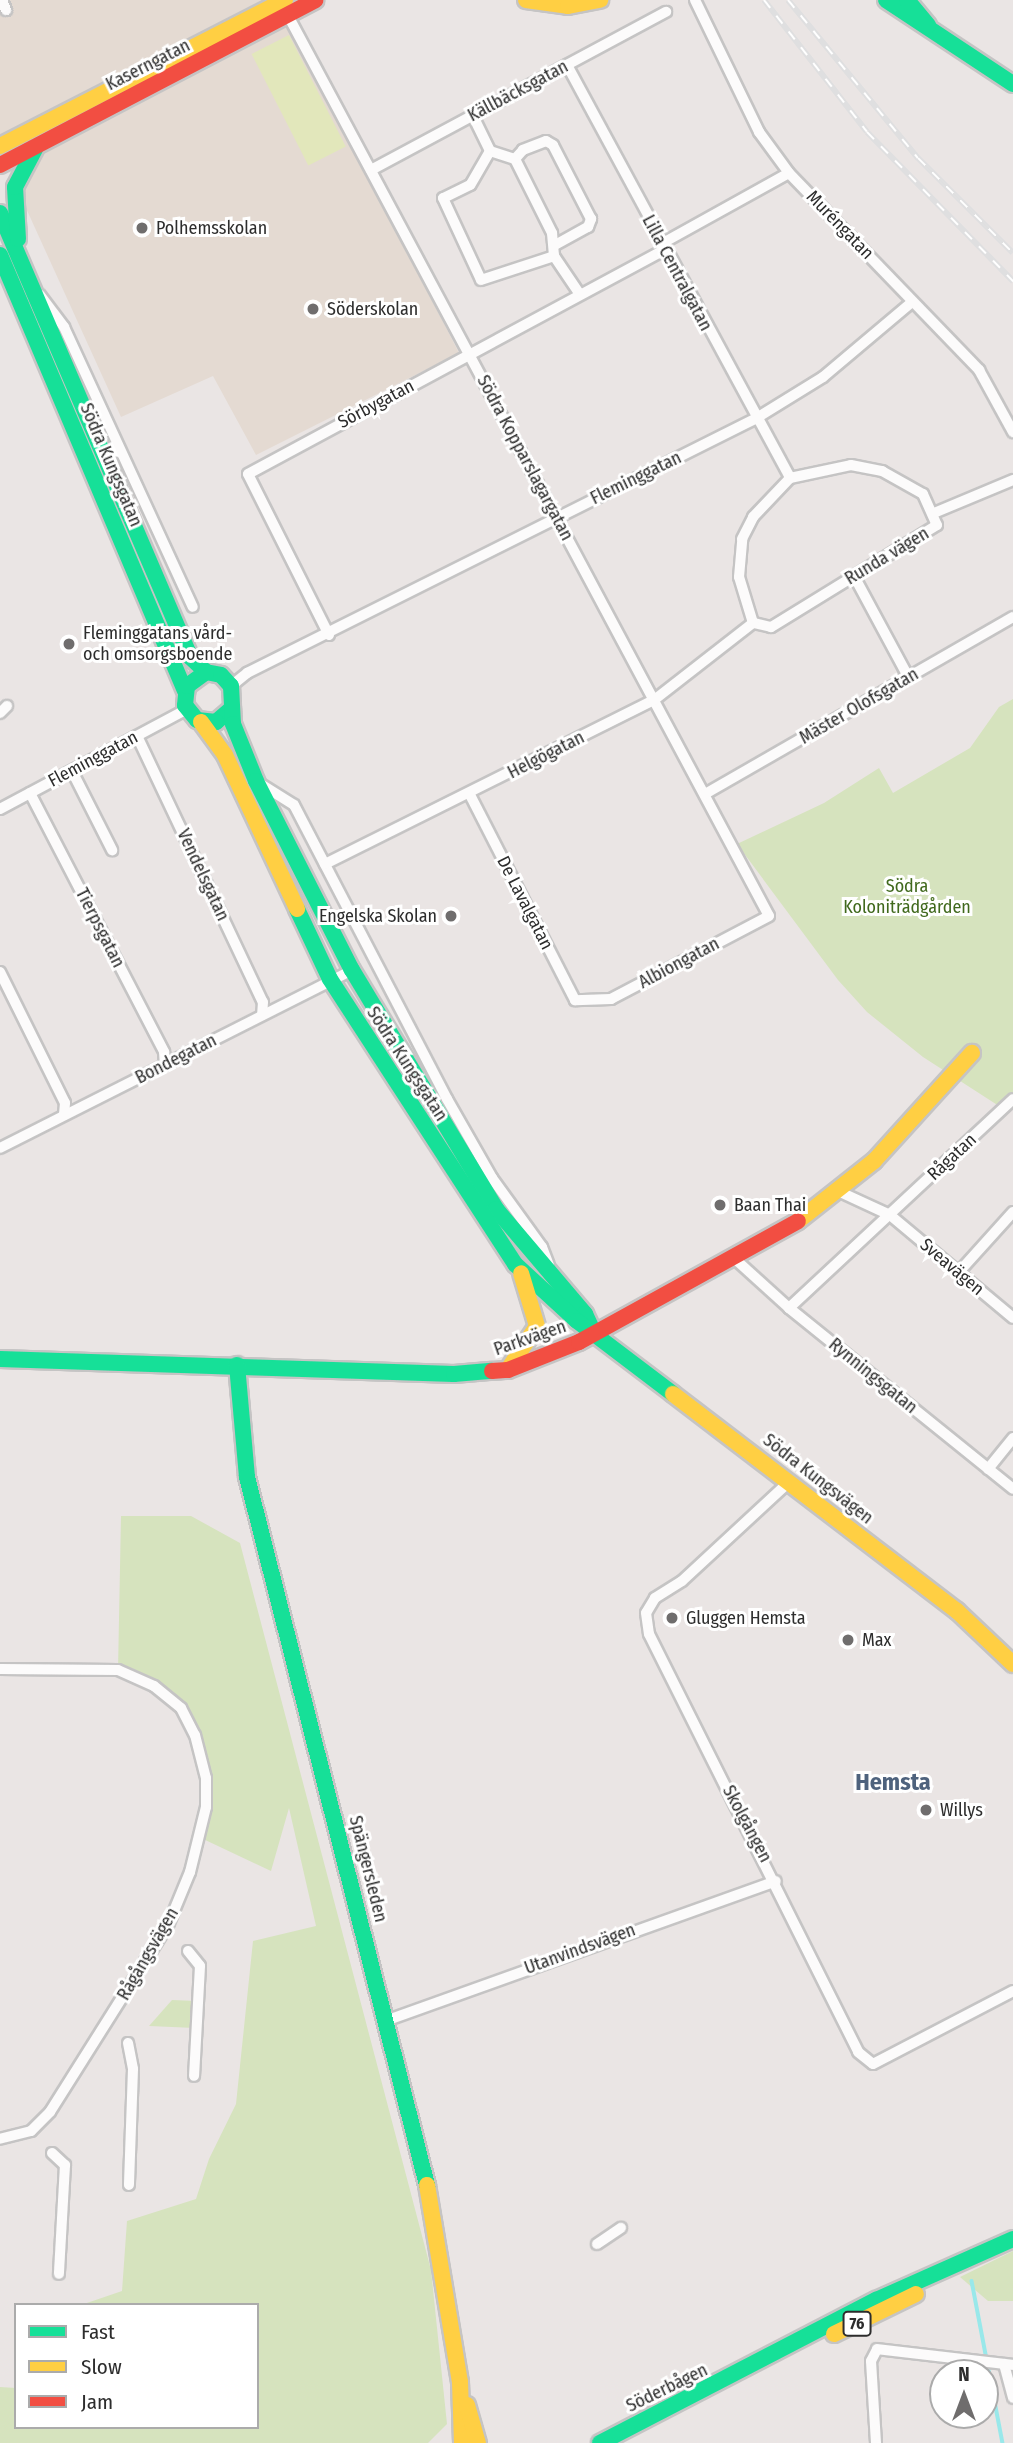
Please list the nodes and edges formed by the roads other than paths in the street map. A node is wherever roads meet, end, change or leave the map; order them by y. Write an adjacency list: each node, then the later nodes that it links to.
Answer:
1 (315, 0): 7 (main road, Kaserngatan)
2 (526, 0): 3 (main road)
3 (600, 0)
4 (695, 0): 19 (street, Muréngatan)
5 (886, 0): 9 (main road)
6 (907, 0): 9 (main road)
7 (283, 4): 13 (main road, Kaserngatan); 14 (main road, Kaserngatan); 18 (street, Södra Kopparslagargatan)
8 (666, 12): 10 (street, Källbäcksgatan)
9 (936, 35): 11 (main road)
10 (567, 65): 12 (street, Källbäcksgatan); 21 (street, Lilla Centralgatan)
11 (1013, 84)
12 (473, 116): 15 (street); 18 (street, Källbäcksgatan)
13 (46, 140): 17 (main road, Kaserngatan); 24 (main road)
14 (0, 146)
15 (490, 151): 16 (street); 22 (street)
16 (515, 159): 22 (street); 22 (street)
17 (0, 165)
18 (371, 170): 27 (street, Södra Kopparslagargatan)
19 (789, 173): 21 (street, Sörbygatan); 26 (street, Muréngatan)
20 (0, 213): 24 (main road, Södra Kungsgatan)
21 (662, 247): 25 (street, Sörbygatan); 28 (street, Lilla Centralgatan)
22 (554, 250): 25 (street)
23 (0, 255): 42 (main road, Södra Kungsgatan)
24 (28, 279): 35 (street, Södra Kungsgatan); 39 (main road, Södra Kungsgatan)
25 (579, 293): 27 (street, Sörbygatan)
26 (912, 302): 28 (street, Fleminggatan); 29 (street, Muréngatan)
27 (471, 355): 33 (street, Södra Kopparslagargatan); 38 (street, Sörbygatan)
28 (755, 419): 30 (street, Lilla Centralgatan); 33 (street, Fleminggatan)
29 (1013, 432)
30 (790, 478): 32 (street, Runda vägen); 37 (street)
31 (1013, 480): 32 (street)
32 (934, 513): 34 (street, Runda vägen)
33 (556, 517): 38 (street, Fleminggatan); 43 (street, Södra Kopparslagargatan)
34 (854, 576): 37 (street, Runda vägen); 40 (street)
35 (193, 607)
36 (1013, 617): 40 (street, Mäster Olofsgatan)
37 (753, 623): 43 (street, Helgögatan)
38 (329, 635): 41 (street, Fleminggatan)
39 (206, 673): 41 (main road, Södra Kungsgatan); 42 (main road)
40 (909, 678): 51 (street, Mäster Olofsgatan)
41 (231, 686): 45 (main road, Södra Kungsgatan)
42 (185, 690): 44 (main road, Södra Kungsgatan)
43 (654, 700): 51 (street, Södra Kopparslagargatan); 52 (street, Helgögatan)
44 (187, 709): 46 (main road, Södra Kungsgatan); 47 (street, Fleminggatan)
45 (231, 709): 46 (main road); 49 (main road, Södra Kungsgatan)
46 (201, 722): 59 (main road, Södra Kungsgatan)
47 (137, 736): 48 (street, Fleminggatan); 61 (street, Vendelsgatan)
48 (72, 771): 50 (street, Fleminggatan); 54 (street)
49 (256, 781): 55 (street, Södra Kungsgatan); 57 (main road, Södra Kungsgatan)
50 (30, 793): 53 (street, Fleminggatan); 63 (street, Tierpsgatan)
51 (705, 794): 56 (street, Södra Kopparslagargatan)
52 (470, 795): 55 (street, Helgögatan); 60 (street, De Lavalgatan)
53 (0, 809)
54 (112, 850)
55 (325, 864): 73 (street, Södra Kungsgatan)
56 (769, 916): 60 (street, Albiongatan)
57 (352, 970): 59 (street, Bondegatan); 73 (main road, Södra Kungsgatan)
58 (0, 972): 65 (street)
59 (330, 979): 61 (street, Bondegatan); 71 (main road, Södra Kungsgatan)
60 (587, 1001)
61 (262, 1015): 63 (street, Bondegatan)
62 (972, 1053): 67 (main road, Parkvägen)
63 (164, 1065): 65 (street, Bondegatan)
64 (1013, 1098): 69 (street, Rågatan)
65 (64, 1115): 66 (street, Bondegatan)
66 (0, 1148)
67 (838, 1191): 69 (street); 70 (main road, Parkvägen)
68 (1013, 1212): 72 (street)
69 (891, 1215): 72 (street, Sveavägen); 74 (street, Rågatan)
70 (735, 1259): 74 (street, Rynningsgatan); 76 (main road, Parkvägen)
71 (520, 1270): 76 (main road, Södra Kungsgatan); 79 (main road)
72 (958, 1273): 75 (street, Sveavägen)
73 (553, 1278): 76 (main road, Södra Kungsgatan)
74 (789, 1308): 81 (street, Rynningsgatan)
75 (1013, 1318)
76 (594, 1333): 79 (main road, Parkvägen); 82 (main road, Södra Kungsvägen)
77 (0, 1359): 78 (main road, Parkvägen)
78 (237, 1365): 79 (main road, Parkvägen); 89 (main road, Spängersleden)
79 (508, 1370)
80 (1013, 1438): 81 (street)
81 (988, 1469): 83 (street, Rynningsgatan)
82 (790, 1481): 84 (main road, Södra Kungsvägen); 86 (street, Skolgången)
83 (1013, 1489)
84 (1013, 1664)
85 (0, 1669): 92 (street, Rågångsvägen)
86 (776, 1881): 88 (street, Skolgången); 89 (street, Utanvindsvägen)
87 (188, 1951): 91 (street)
88 (1013, 1991)
89 (385, 2021): 101 (main road, Spängersleden)
90 (128, 2043): 94 (street)
91 (194, 2076)
92 (0, 2138)
93 (52, 2153): 98 (street)
94 (129, 2185)
95 (621, 2228): 97 (street)
96 (1013, 2239): 105 (main road, Söderbågen / 76)
97 (597, 2244)
98 (59, 2274)
99 (967, 2359): 106 (street)
100 (999, 2365): 102 (street)
101 (460, 2382): 103 (main road, Spängersleden); 104 (main road, Spängersleden)
102 (1013, 2398)
103 (462, 2443)
104 (478, 2443)
105 (600, 2443)
106 (876, 2443)

